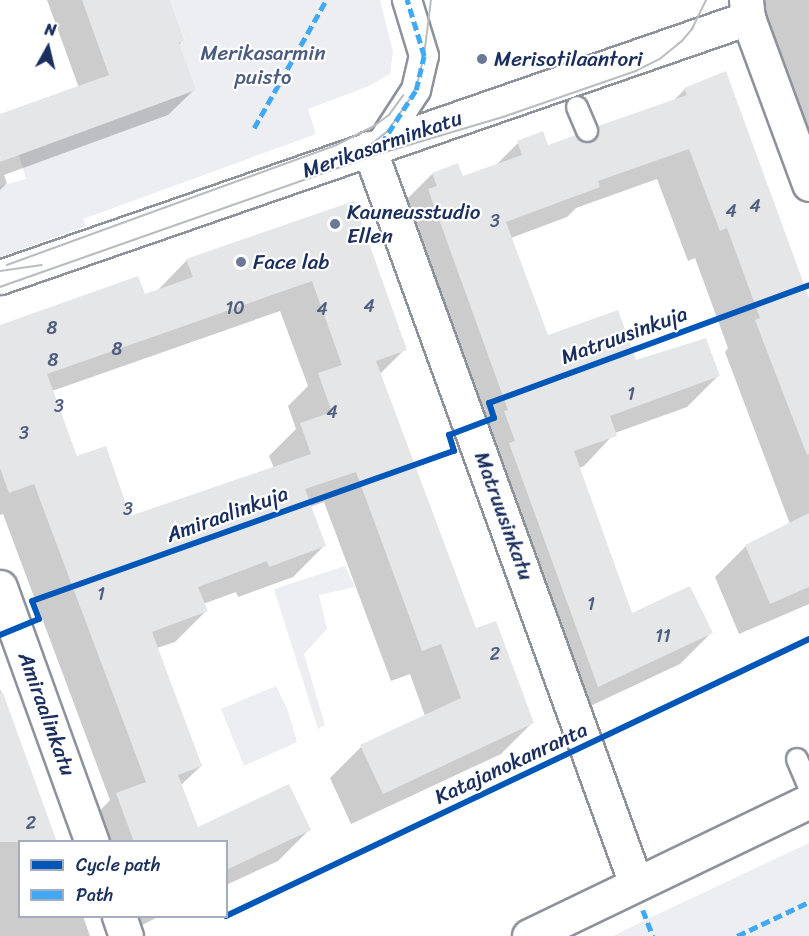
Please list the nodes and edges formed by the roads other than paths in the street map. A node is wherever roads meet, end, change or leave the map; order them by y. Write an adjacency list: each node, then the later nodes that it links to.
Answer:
1 (407, 0): 5 (street)
2 (747, 9): 5 (street, Merikasarminkatu); 6 (street)
3 (577, 107): 4 (lane)
4 (587, 131)
5 (375, 146): 7 (street, Merikasarminkatu); 13 (street, Matruusinkatu)
6 (809, 184)
7 (0, 277)
8 (0, 587): 12 (street, Amiraalinkatu)
9 (797, 759): 10 (lane)
10 (809, 787)
11 (809, 801): 13 (street)
12 (92, 840)
13 (636, 884): 16 (street)
14 (120, 918): 15 (street)
15 (126, 936)
16 (529, 936)

